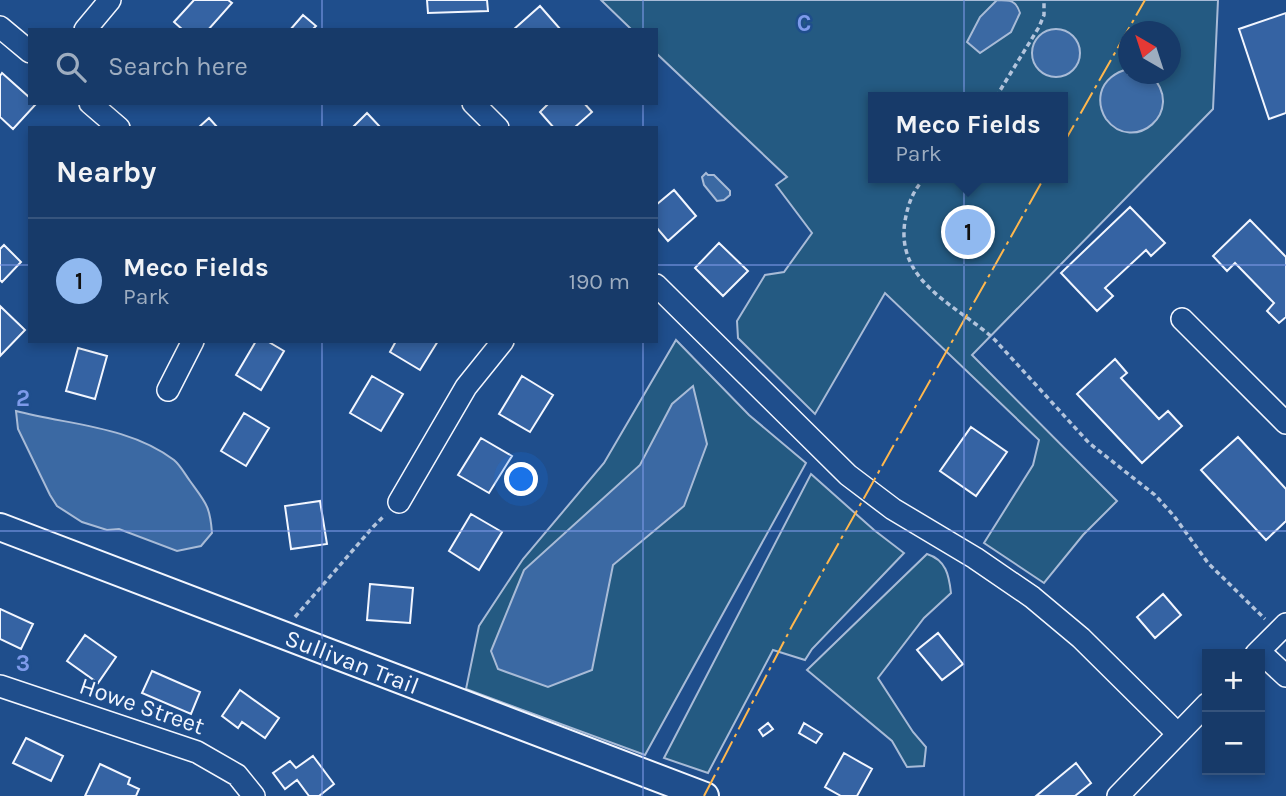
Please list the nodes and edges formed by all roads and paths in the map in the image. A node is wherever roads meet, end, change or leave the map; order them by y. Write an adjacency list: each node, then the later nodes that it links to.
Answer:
1 (110, 0): 4 (street)
2 (1044, 0): 6 (path)
3 (0, 27): 5 (street)
4 (87, 28)
5 (28, 50)
6 (999, 92)
7 (92, 105): 9 (street)
8 (475, 105): 10 (street)
9 (117, 126)
10 (496, 126)
11 (921, 183): 20 (path)
12 (658, 287): 27 (street)
13 (1182, 319): 17 (street)
14 (192, 343): 16 (street)
15 (501, 343): 18 (street)
16 (168, 390)
17 (1283, 414)
18 (399, 502): 21 (path)
19 (0, 527): 21 (main road, Sullivan Trail)
20 (1282, 628): 22 (street)
21 (280, 634): 29 (main road, Sullivan Trail)
22 (1262, 649)
23 (1265, 659): 24 (street)
24 (1286, 677)
25 (0, 686): 28 (street, Howe Street)
26 (1202, 709): 27 (street)
27 (1178, 734): 30 (street)
28 (254, 796)
29 (705, 796)
30 (1118, 796)

